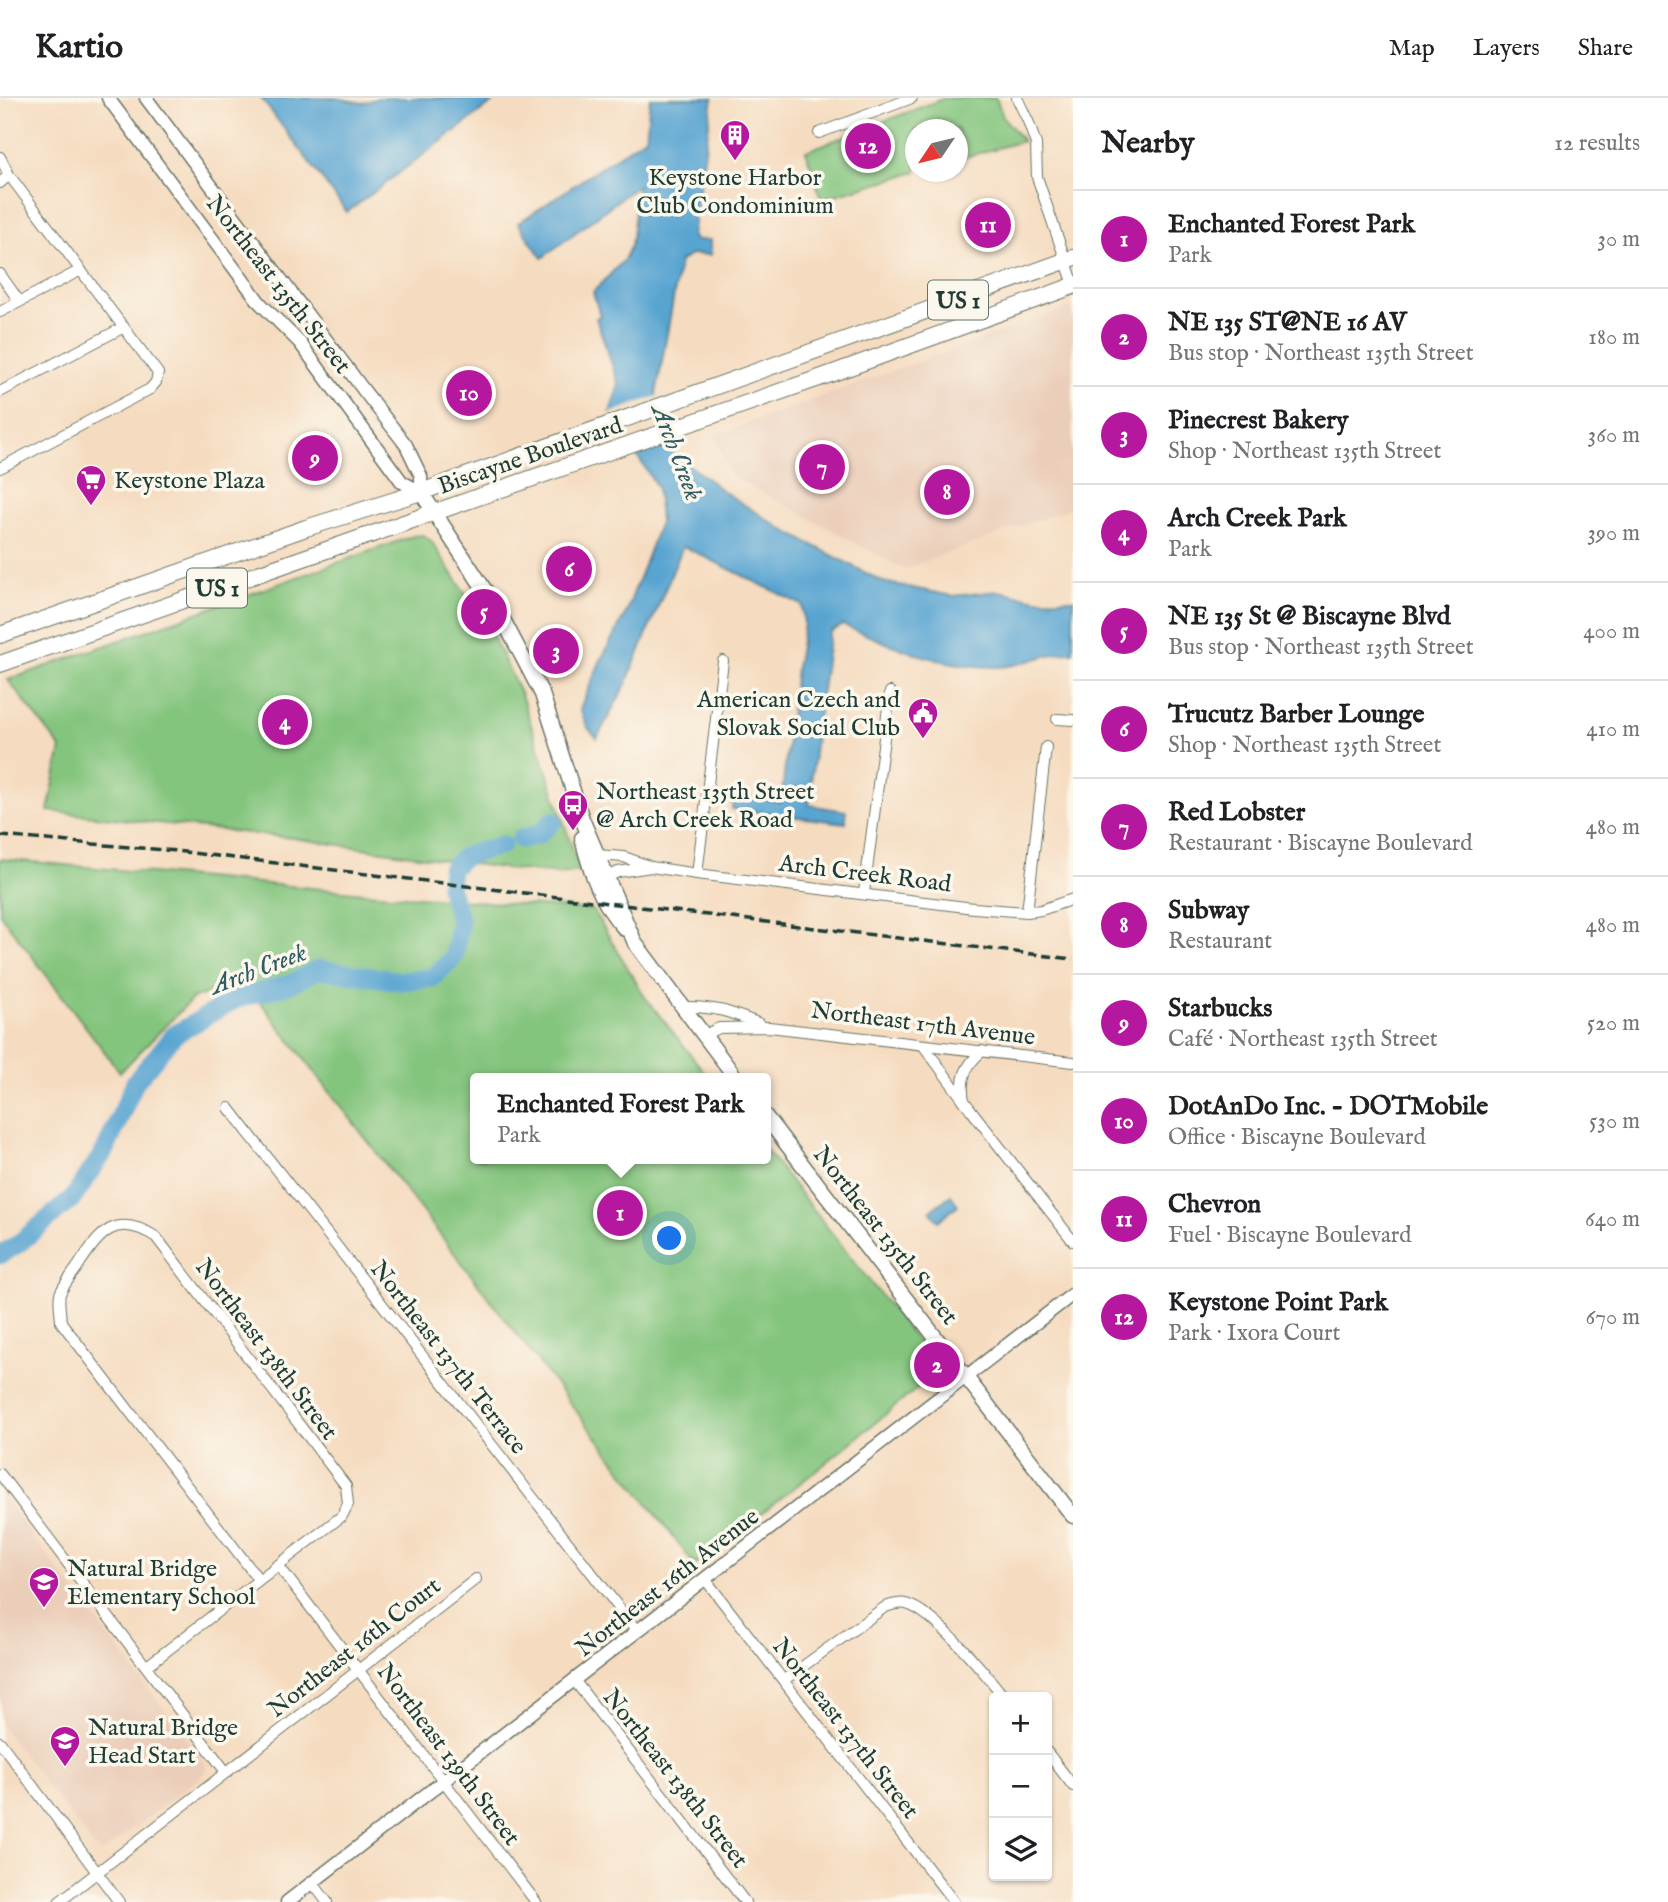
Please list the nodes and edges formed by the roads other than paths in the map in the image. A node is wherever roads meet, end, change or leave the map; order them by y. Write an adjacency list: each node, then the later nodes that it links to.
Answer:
1 (108, 98): 18 (street, Northeast 135th Street)
2 (146, 98): 18 (street, Northeast 135th Street)
3 (912, 98): 5 (street)
4 (1017, 98): 9 (street)
5 (819, 133)
6 (0, 157): 7 (street)
7 (9, 175): 8 (street); 10 (street)
8 (0, 183)
9 (1070, 260): 12 (street); 18 (main road, Biscayne Boulevard / US 1)
10 (81, 270): 13 (street); 15 (street)
11 (0, 274): 13 (street)
12 (1073, 284): 19 (main road, Biscayne Boulevard / US 1)
13 (19, 301): 14 (street)
14 (0, 312)
15 (124, 327): 16 (street); 17 (street)
16 (0, 392)
17 (0, 468)
18 (421, 492): 19 (main road, Northeast 135th Street); 20 (main road, Biscayne Boulevard / US 1)
19 (435, 513): 21 (main road, Biscayne Boulevard / US 1); 29 (main road, Northeast 135th Street)
20 (169, 576): 21 (main road); 22 (main road, Biscayne Boulevard / US 1)
21 (179, 602): 24 (main road, Biscayne Boulevard / US 1)
22 (0, 635)
23 (723, 661): 32 (street)
24 (0, 664)
25 (890, 692): 34 (street)
26 (1057, 719): 27 (street)
27 (1073, 720)
28 (1046, 747): 36 (street)
29 (582, 819): 30 (main road, Northeast 135th Street); 37 (main road, Northeast 135th Street)
30 (597, 855): 31 (street, Arch Creek Road); 33 (main road, Northeast 135th Street)
31 (651, 867): 32 (street, Arch Creek Road); 33 (street, Arch Creek Road)
32 (697, 874): 34 (street, Arch Creek Road)
33 (607, 877): 37 (main road, Northeast 135th Street)
34 (864, 893): 36 (street, Arch Creek Road)
35 (1073, 899): 36 (street, Arch Creek Road)
36 (1027, 912)
37 (632, 937): 38 (main road, Northeast 135th Street)
38 (682, 1007): 39 (street, Northeast 17th Avenue); 40 (main road, Northeast 135th Street)
39 (767, 1027): 40 (street, Northeast 17th Avenue); 41 (street, Northeast 17th Avenue)
40 (703, 1035): 44 (main road, Northeast 135th Street)
41 (923, 1045): 42 (street, Northeast 17th Avenue); 45 (street)
42 (982, 1051): 43 (street, Northeast 17th Avenue); 45 (street)
43 (1073, 1062)
44 (732, 1073)
45 (964, 1101): 48 (street)
46 (229, 1108): 57 (street, Northeast 137th Terrace)
47 (771, 1124): 50 (main road, Northeast 135th Street)
48 (1073, 1241)
49 (1073, 1294): 50 (street, Northeast 16th Avenue)
50 (967, 1377): 52 (main road, Northeast 135th Street); 55 (street, Northeast 16th Avenue)
51 (0, 1474): 58 (street)
52 (1073, 1517)
53 (278, 1564): 56 (street); 56 (street, Northeast 138th Street); 59 (street, Northeast 139th Street)
54 (476, 1579): 59 (street, Northeast 16th Court)
55 (705, 1579): 57 (street, Northeast 16th Avenue); 61 (street, Northeast 137th Street)
56 (259, 1580): 58 (street)
57 (637, 1631): 60 (street, Northeast 16th Avenue)
58 (147, 1665): 65 (street)
59 (359, 1671): 65 (street, Northeast 16th Court); 66 (street, Northeast 139th Street)
60 (574, 1680): 66 (street, Northeast 16th Avenue); 75 (street, Northeast 138th Street)
61 (784, 1680): 62 (street); 76 (street, Northeast 137th Street)
62 (1000, 1692)
63 (0, 1742): 68 (street)
64 (1049, 1755): 67 (street)
65 (226, 1772): 68 (street, Northeast 16th Court)
66 (444, 1781): 69 (street, Northeast 16th Avenue); 74 (street, Northeast 139th Street)
67 (1073, 1786)
68 (97, 1873): 70 (street, Northeast 16th Court); 71 (street)
69 (312, 1882): 72 (street, Northeast 16th Avenue); 73 (street)
70 (59, 1902)
71 (119, 1902)
72 (287, 1902)
73 (327, 1902)
74 (536, 1902)
75 (745, 1902)
76 (954, 1902)

